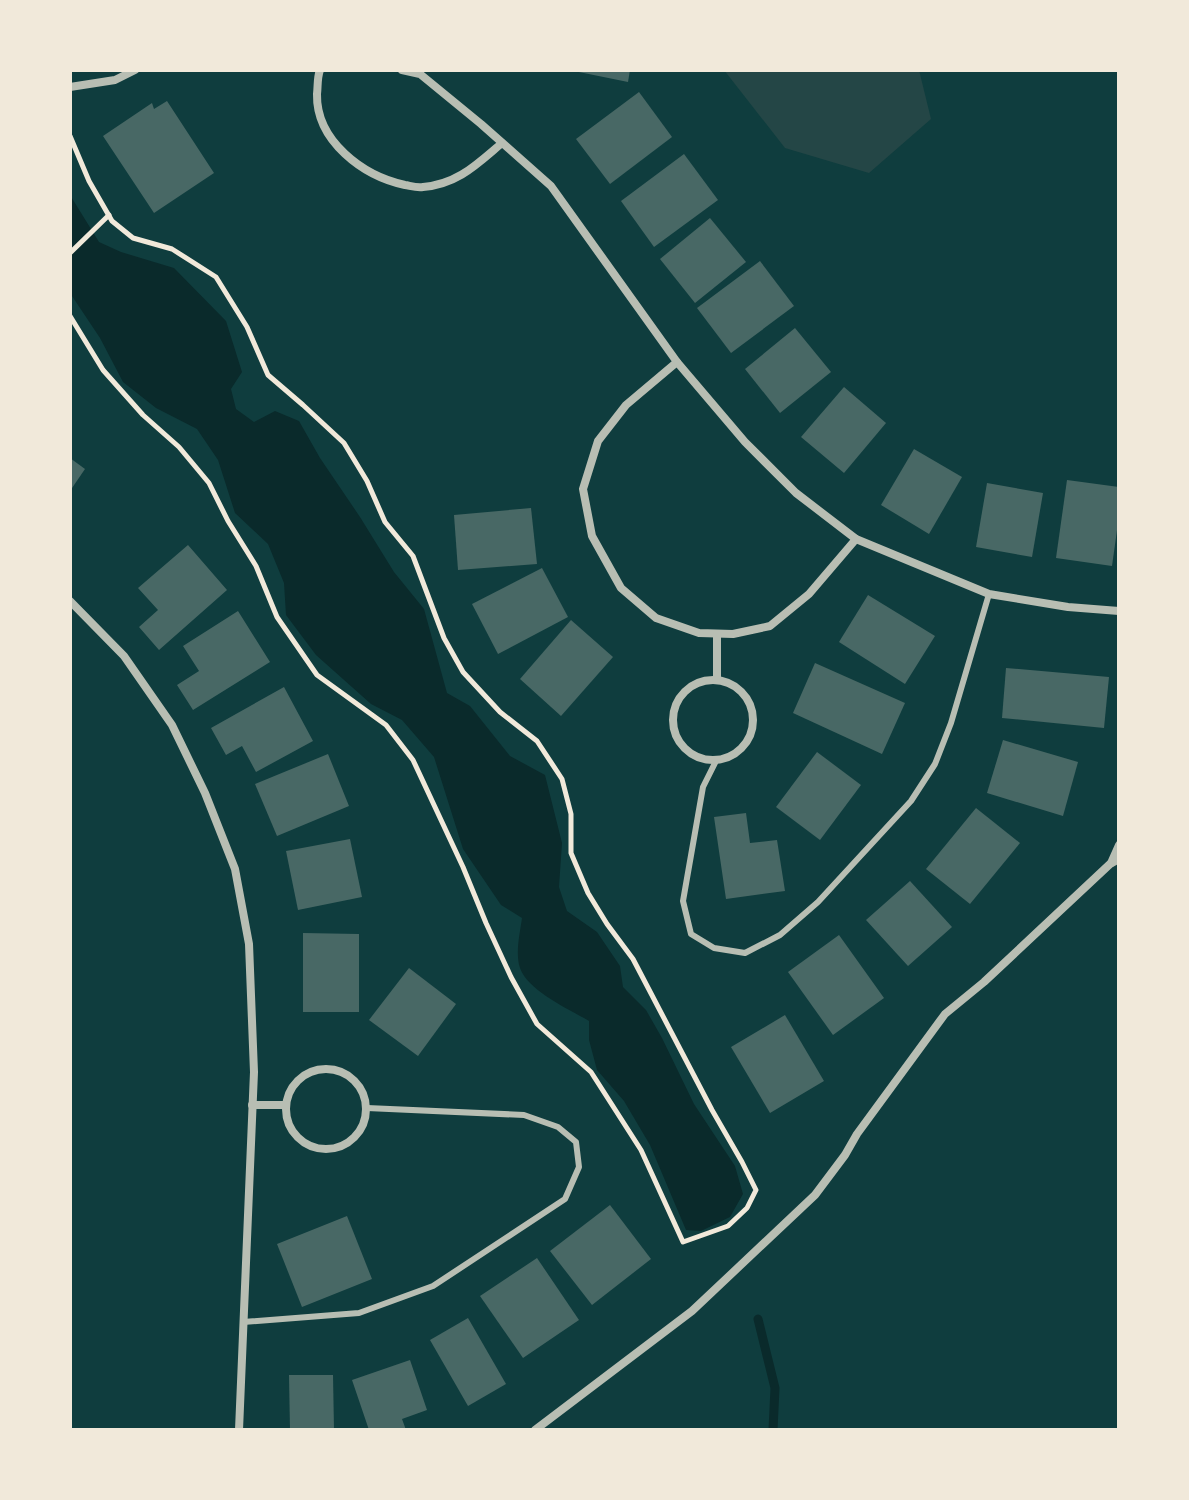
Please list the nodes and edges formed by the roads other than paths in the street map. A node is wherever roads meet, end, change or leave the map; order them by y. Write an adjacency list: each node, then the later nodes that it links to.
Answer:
1 (135, 70): 5 (street)
2 (320, 70): 6 (street)
3 (402, 70): 4 (street)
4 (421, 72): 6 (street)
5 (70, 87)
6 (502, 143): 7 (street)
7 (677, 362): 8 (street); 12 (street)
8 (856, 539): 9 (street); 12 (street)
9 (989, 594): 11 (street); 14 (lane)
10 (70, 601): 17 (street)
11 (1119, 611)
12 (717, 634): 13 (street)
13 (717, 680): 14 (street); 14 (street)
14 (716, 761)
15 (1119, 845): 16 (street)
16 (1115, 861): 22 (street)
17 (252, 1105): 18 (street); 20 (street)
18 (286, 1105): 19 (street); 19 (street)
19 (367, 1108): 20 (lane)
20 (243, 1322): 21 (street)
21 (239, 1430)
22 (535, 1430)

